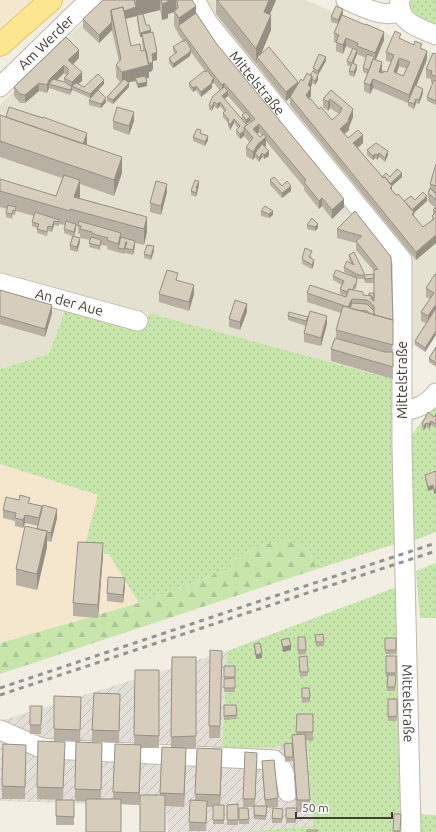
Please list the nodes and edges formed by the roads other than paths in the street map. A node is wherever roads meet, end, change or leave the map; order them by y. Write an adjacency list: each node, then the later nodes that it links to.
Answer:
1 (51, 0): 7 (main road)
2 (93, 0): 8 (street, Am Werder)
3 (195, 0): 12 (street, Mittelstraße)
4 (346, 0): 5 (street)
5 (400, 5): 6 (street)
6 (436, 35)
7 (0, 46)
8 (0, 87)
9 (0, 283): 10 (street, An der Aue)
10 (138, 321)
11 (436, 393): 12 (street)
12 (402, 411): 15 (street, Mittelstraße)
13 (0, 730): 14 (street)
14 (288, 792)
15 (411, 832)

